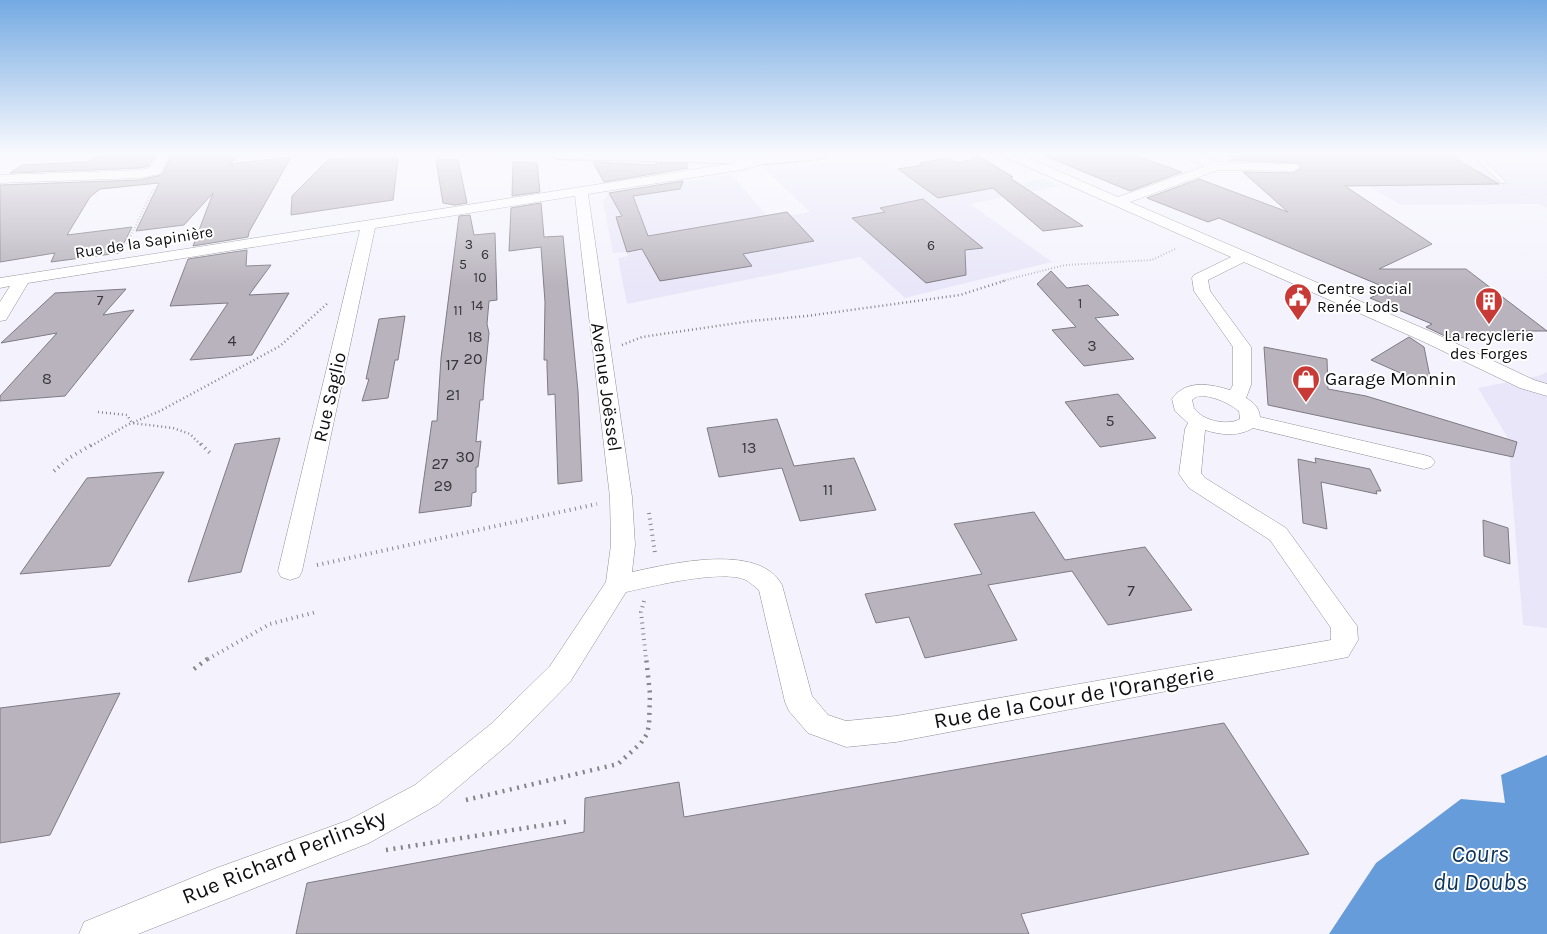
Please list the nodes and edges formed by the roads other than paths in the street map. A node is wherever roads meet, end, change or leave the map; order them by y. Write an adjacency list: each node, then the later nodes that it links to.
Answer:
1 (534, 198): 6 (street, Rue de la Sapinière)
2 (582, 198): 17 (street, Avenue Joëssel)
3 (1111, 198): 5 (street)
4 (1129, 198): 5 (street)
5 (1119, 201): 7 (street)
6 (370, 224): 8 (street, Rue de la Sapinière); 16 (street, Rue Saglio)
7 (1245, 256): 11 (street); 12 (street)
8 (22, 280): 9 (street, Rue de la Sapinière); 10 (street)
9 (0, 283)
10 (0, 316)
11 (1547, 390)
12 (1236, 398): 13 (street); 14 (street)
13 (1250, 420): 14 (street); 15 (street)
14 (1199, 422): 17 (street, Rue de la Cour de l'Orangerie)
15 (1424, 462)
16 (290, 570)
17 (618, 584): 18 (street, Rue Richard Perlinsky)
18 (96, 934)

